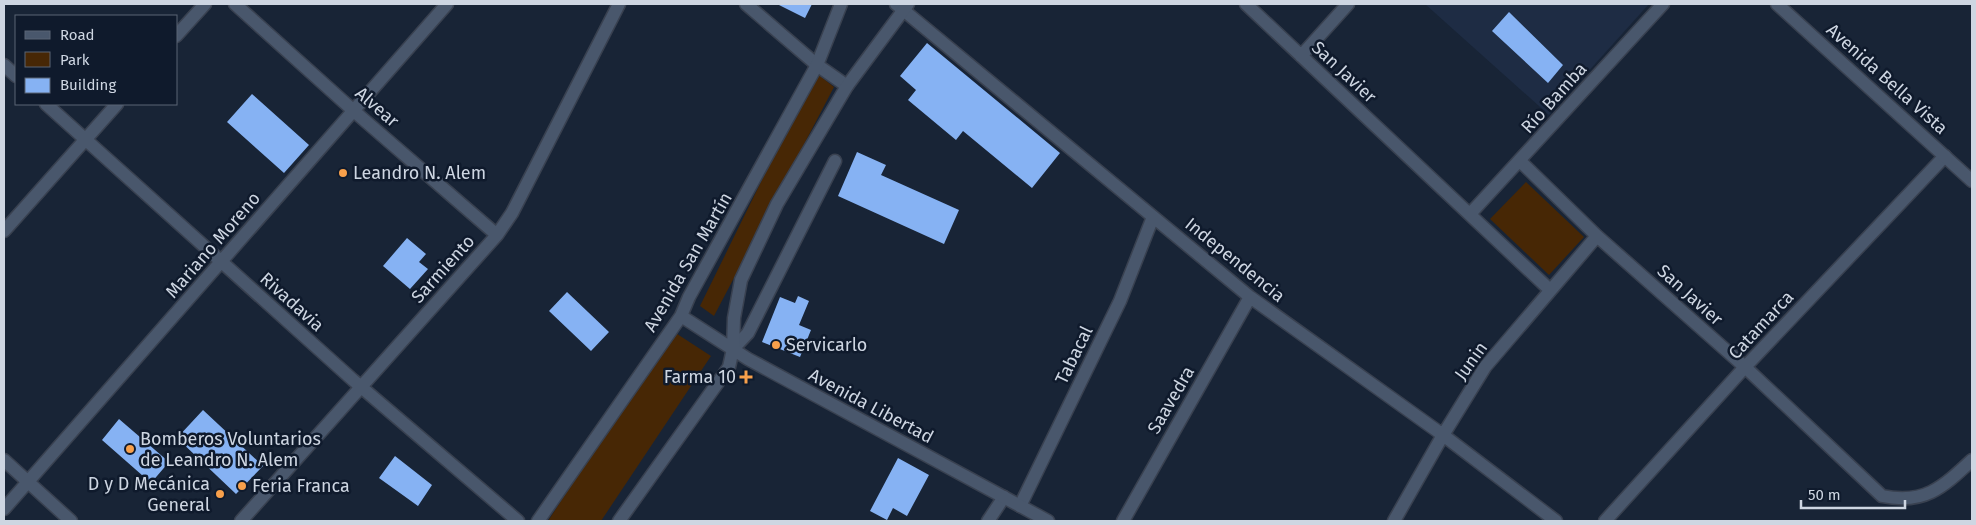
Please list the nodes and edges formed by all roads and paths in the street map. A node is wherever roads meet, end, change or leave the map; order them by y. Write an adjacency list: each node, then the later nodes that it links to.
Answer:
1 (205, 4): 12 (street)
2 (235, 4): 20 (street, Alvear)
3 (447, 4): 20 (street, Mariano Moreno)
4 (619, 4): 29 (street, Sarmiento)
5 (746, 4): 15 (street)
6 (841, 4): 15 (street, Avenida San Martín)
7 (1246, 4): 13 (street, San Javier)
8 (1348, 4): 13 (street)
9 (1663, 4): 24 (street, Río Bamba)
10 (1777, 4): 22 (street, Avenida Bella Vista)
11 (903, 6): 17 (street); 27 (street, Independencia)
12 (178, 34)
13 (1301, 56): 26 (street, San Javier)
14 (4, 65): 16 (street)
15 (817, 65): 17 (street); 34 (street, Avenida San Martín)
16 (15, 75)
17 (847, 86): 35 (street)
18 (47, 105): 21 (street, Rivadavia)
19 (116, 105): 21 (street)
20 (354, 112): 29 (street, Alvear); 31 (street, Mariano Moreno)
21 (86, 139): 28 (street); 31 (street, Rivadavia)
22 (1945, 156): 25 (street, Avenida Bella Vista); 36 (street, Catamarca)
23 (835, 161): 35 (street)
24 (1520, 161): 26 (street, Río Bamba); 30 (street, San Javier)
25 (1970, 174)
26 (1470, 214): 32 (street, San Javier)
27 (1153, 217): 33 (street, Independencia); 43 (street, Tabacal)
28 (4, 231)
29 (497, 235): 37 (street, Sarmiento)
30 (1597, 236): 32 (street, Junin); 36 (street, San Javier)
31 (221, 262): 37 (street, Rivadavia); 41 (street, Mariano Moreno)
32 (1550, 290): 38 (street, Junin)
33 (1250, 297): 38 (street, Independencia); 52 (street, Saavedra)
34 (682, 316): 35 (street, Avenida Libertad); 48 (street, Avenida San Martín)
35 (733, 349): 42 (street, Avenida Libertad); 49 (street)
36 (1745, 368): 40 (street, San Javier); 55 (street, Catamarca)
37 (360, 386): 46 (street, Sarmiento); 47 (street, Rivadavia)
38 (1442, 435): 53 (street, Junin); 54 (street, Independencia)
39 (4, 460): 41 (street)
40 (1972, 460)
41 (28, 482): 44 (street, Mariano Moreno); 45 (street)
42 (1004, 497): 43 (street, Avenida Libertad); 50 (street)
43 (1020, 506): 51 (street, Avenida Libertad)
44 (4, 509)
45 (71, 521)
46 (241, 521)
47 (518, 521)
48 (538, 521)
49 (619, 521)
50 (988, 521)
51 (1048, 521)
52 (1123, 521)
53 (1394, 521)
54 (1556, 521)
55 (1605, 521)

